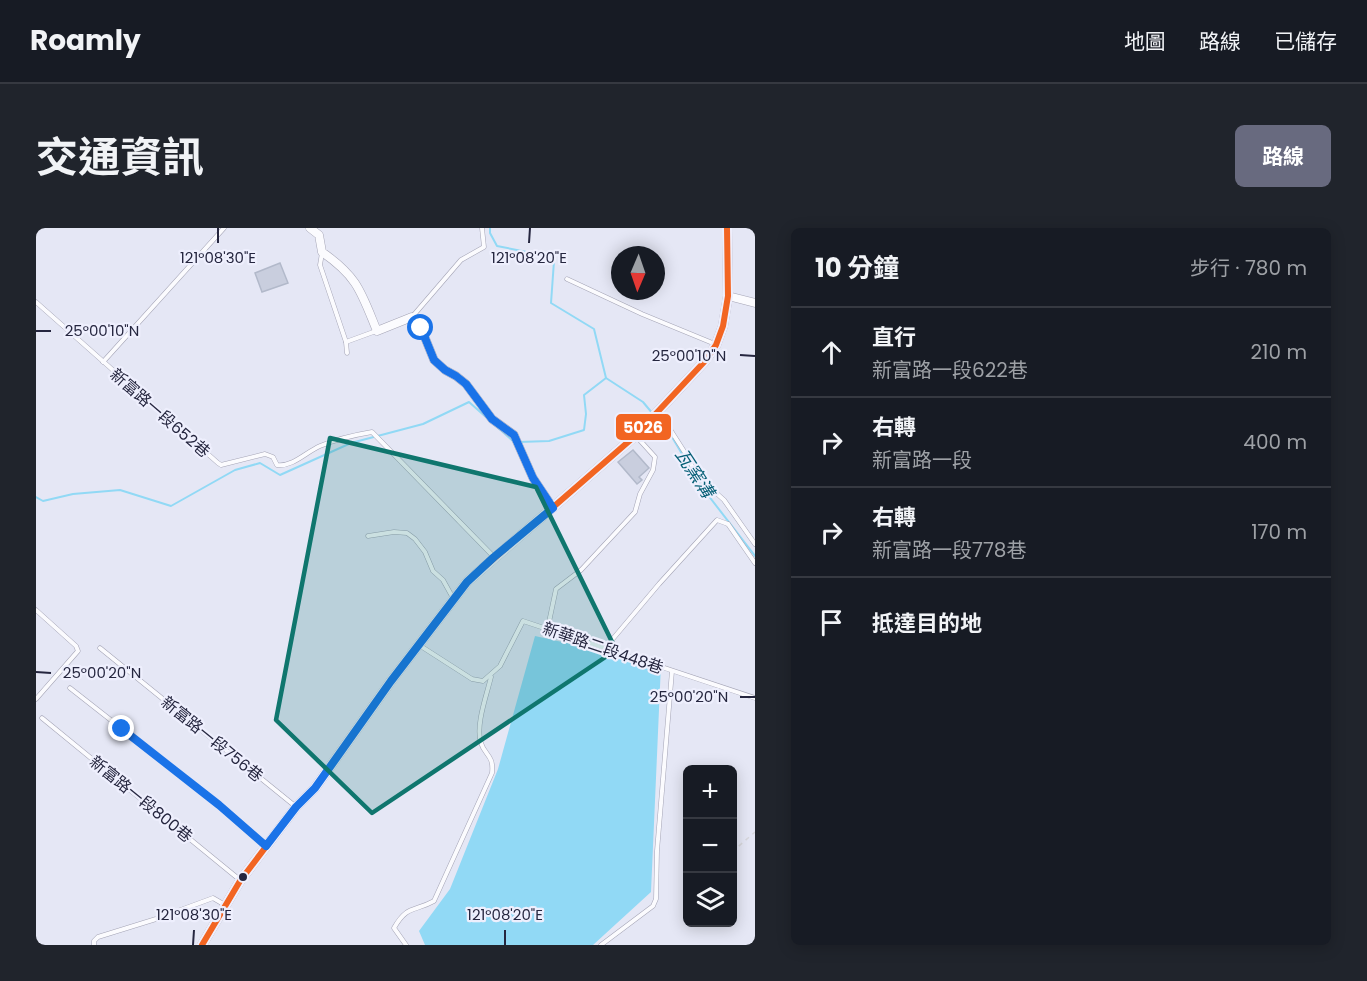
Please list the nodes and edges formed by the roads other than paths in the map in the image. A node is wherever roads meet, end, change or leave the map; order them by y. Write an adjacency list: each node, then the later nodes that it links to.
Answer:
1 (224, 228): 15 (lane)
2 (310, 228): 5 (street)
3 (482, 228): 10 (lane)
4 (727, 228): 7 (street)
5 (322, 252): 11 (street); 12 (lane)
6 (567, 279): 13 (lane)
7 (728, 296): 9 (street); 13 (street)
8 (36, 302): 15 (lane, 新富路一段652巷)
9 (755, 303)
10 (412, 317): 11 (street); 18 (street)
11 (377, 331): 12 (lane)
12 (346, 342): 14 (lane)
13 (716, 345): 16 (street)
14 (347, 353)
15 (103, 362): 23 (lane, 新富路一段652巷)
16 (659, 412): 17 (street); 19 (lane)
17 (635, 436): 18 (street); 27 (lane)
18 (553, 508): 23 (street)
19 (736, 518): 20 (lane); 22 (lane)
20 (728, 524): 24 (lane); 29 (lane)
21 (368, 536): 25 (lane)
22 (755, 544)
23 (494, 557): 25 (street)
24 (755, 563)
25 (453, 599): 28 (street)
26 (36, 610): 35 (lane)
27 (550, 629): 29 (lane, 新華路二段448巷); 32 (lane, 新華路二段448巷)
28 (419, 645): 32 (lane); 37 (street)
29 (606, 647): 31 (lane, 新華路二段448巷)
30 (100, 648): 37 (lane, 新富路一段756巷)
31 (672, 671): 34 (lane, 新華路二段448巷); 44 (lane)
32 (491, 676): 43 (lane)
33 (70, 688): 38 (lane)
34 (755, 698)
35 (36, 699)
36 (42, 718): 39 (lane, 新富路一段800巷)
37 (296, 807): 38 (street)
38 (266, 846): 39 (street)
39 (240, 881): 40 (street)
40 (225, 905): 41 (lane); 42 (street)
41 (94, 945)
42 (202, 945)
43 (406, 945)
44 (601, 945)

